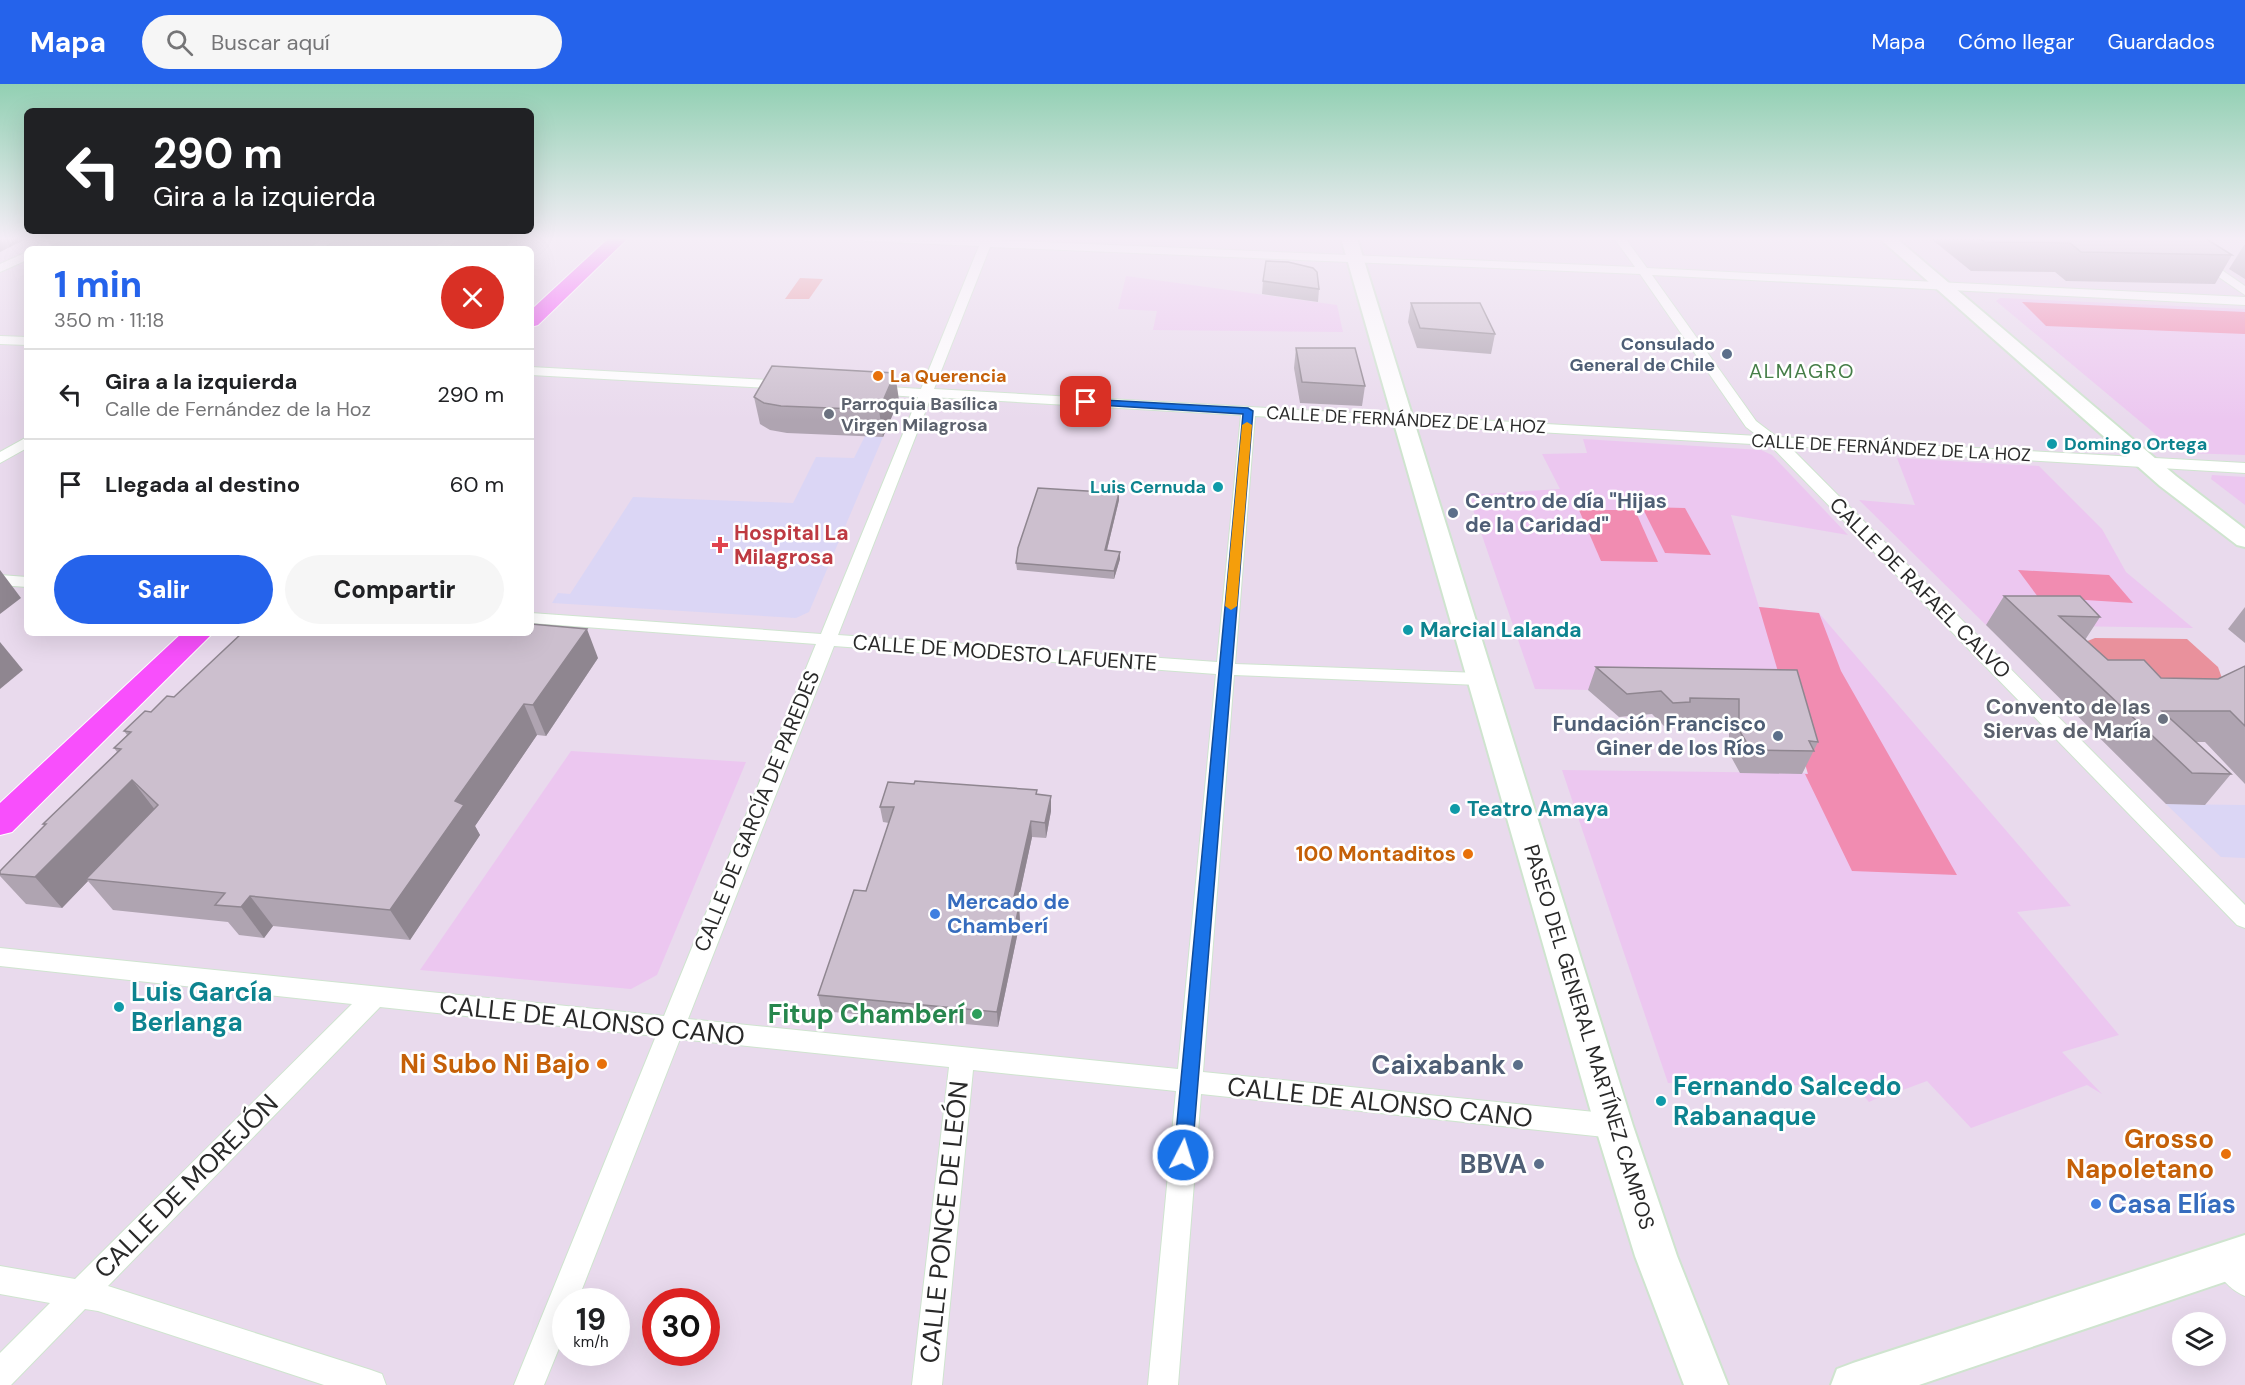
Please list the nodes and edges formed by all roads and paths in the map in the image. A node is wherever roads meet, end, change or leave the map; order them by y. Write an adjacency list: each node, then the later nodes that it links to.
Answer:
1 (555, 299): 8 (main road)
2 (963, 299): 14 (street, CALLE DE GARCÍA DE PAREDES)
3 (1368, 299): 16 (street, PASEO DEL GENERAL MARTÍNEZ CAMPOS)
4 (1664, 299): 17 (street, CALLE DE RAFAEL CALVO)
5 (1957, 299): 20 (street)
6 (2196, 299): 7 (street)
7 (2245, 301)
8 (534, 318)
9 (0, 340): 10 (street)
10 (24, 342)
11 (534, 371): 12 (street)
12 (800, 386)
13 (857, 389): 14 (street, CALLE DE FERNÁNDEZ DE LA HOZ)
14 (925, 393): 15 (street, CALLE DE FERNÁNDEZ DE LA HOZ); 27 (street, CALLE DE GARCÍA DE PAREDES)
15 (1248, 411): 16 (street, CALLE DE FERNÁNDEZ DE LA HOZ); 28 (street)
16 (1404, 420): 17 (street, CALLE DE FERNÁNDEZ DE LA HOZ); 29 (street, PASEO DEL GENERAL MARTÍNEZ CAMPOS)
17 (1773, 441): 20 (street, CALLE DE FERNÁNDEZ DE LA HOZ); 31 (street, CALLE DE RAFAEL CALVO)
18 (24, 443): 19 (street)
19 (0, 459)
20 (2145, 462): 21 (street, CALLE DE FERNÁNDEZ DE LA HOZ); 22 (street)
21 (2245, 468)
22 (2245, 540)
23 (0, 580): 24 (street)
24 (24, 582)
25 (534, 618): 27 (street, CALLE DE MODESTO LAFUENTE)
26 (196, 636): 30 (main road)
27 (825, 640): 28 (street, CALLE DE MODESTO LAFUENTE); 34 (street, CALLE DE GARCÍA DE PAREDES)
28 (1225, 669): 29 (street, CALLE DE MODESTO LAFUENTE); 36 (street)
29 (1479, 679): 37 (street, PASEO DEL GENERAL MARTÍNEZ CAMPOS)
30 (0, 822)
31 (2245, 919)
32 (0, 957): 33 (street, CALLE DE ALONSO CANO)
33 (373, 998): 34 (street, CALLE DE ALONSO CANO); 40 (street, CALLE DE MOREJÓN)
34 (670, 1029): 35 (street, CALLE DE ALONSO CANO); 43 (street, CALLE DE GARCÍA DE PAREDES)
35 (962, 1059): 36 (street, CALLE DE ALONSO CANO); 44 (street, CALLE PONCE DE LEÓN)
36 (1190, 1082): 37 (street, CALLE DE ALONSO CANO); 45 (street)
37 (1614, 1126): 46 (street, PASEO DEL GENERAL MARTÍNEZ CAMPOS)
38 (2239, 1266): 47 (street)
39 (0, 1280): 40 (street)
40 (80, 1293): 41 (street, CALLE DE MOREJÓN); 42 (street)
41 (0, 1374)
42 (371, 1385)
43 (529, 1385)
44 (927, 1385)
45 (1163, 1385)
46 (1706, 1385)
47 (1853, 1385)

